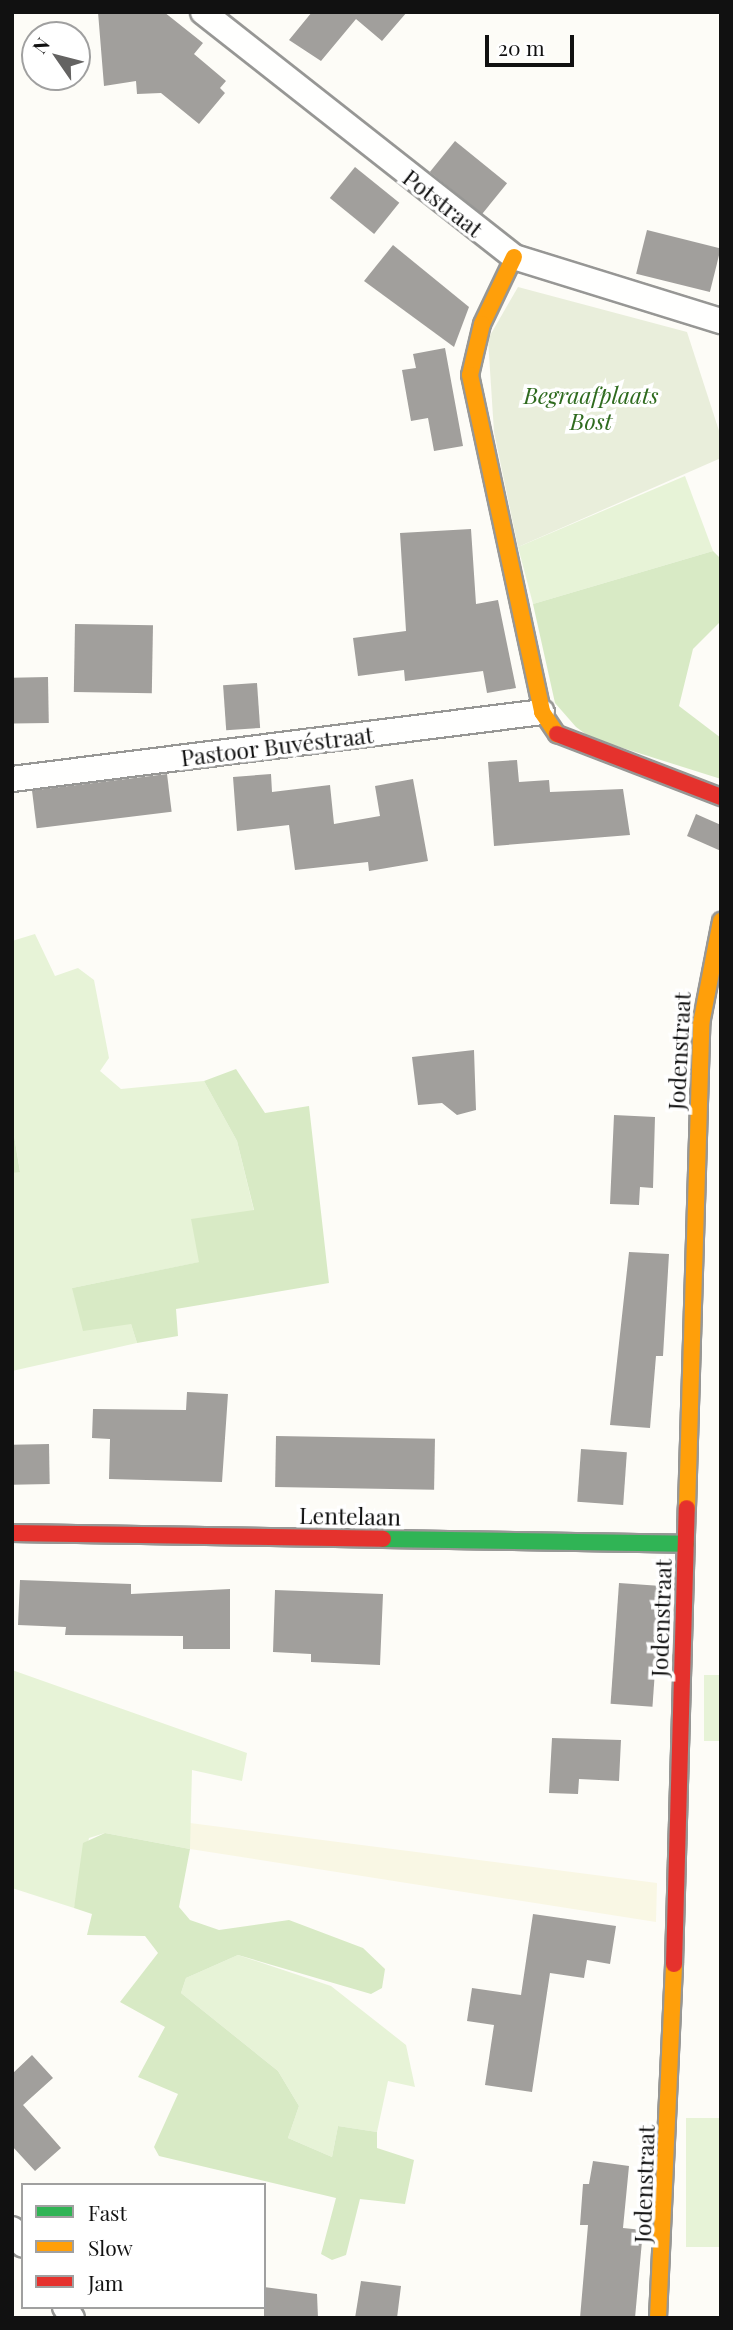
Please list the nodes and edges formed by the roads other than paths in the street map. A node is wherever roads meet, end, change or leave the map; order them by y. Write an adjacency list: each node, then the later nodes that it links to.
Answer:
1 (203, 12): 2 (street, Potstraat)
2 (514, 257): 3 (street, Potstraat); 4 (street)
3 (721, 321)
4 (542, 712): 5 (street, Pastoor Buvéstraat); 6 (street)
5 (12, 779)
6 (721, 797)
7 (721, 921): 9 (street, Jodenstraat)
8 (12, 1533): 9 (street, Lentelaan)
9 (686, 1544): 10 (street, Jodenstraat)
10 (657, 2318)

